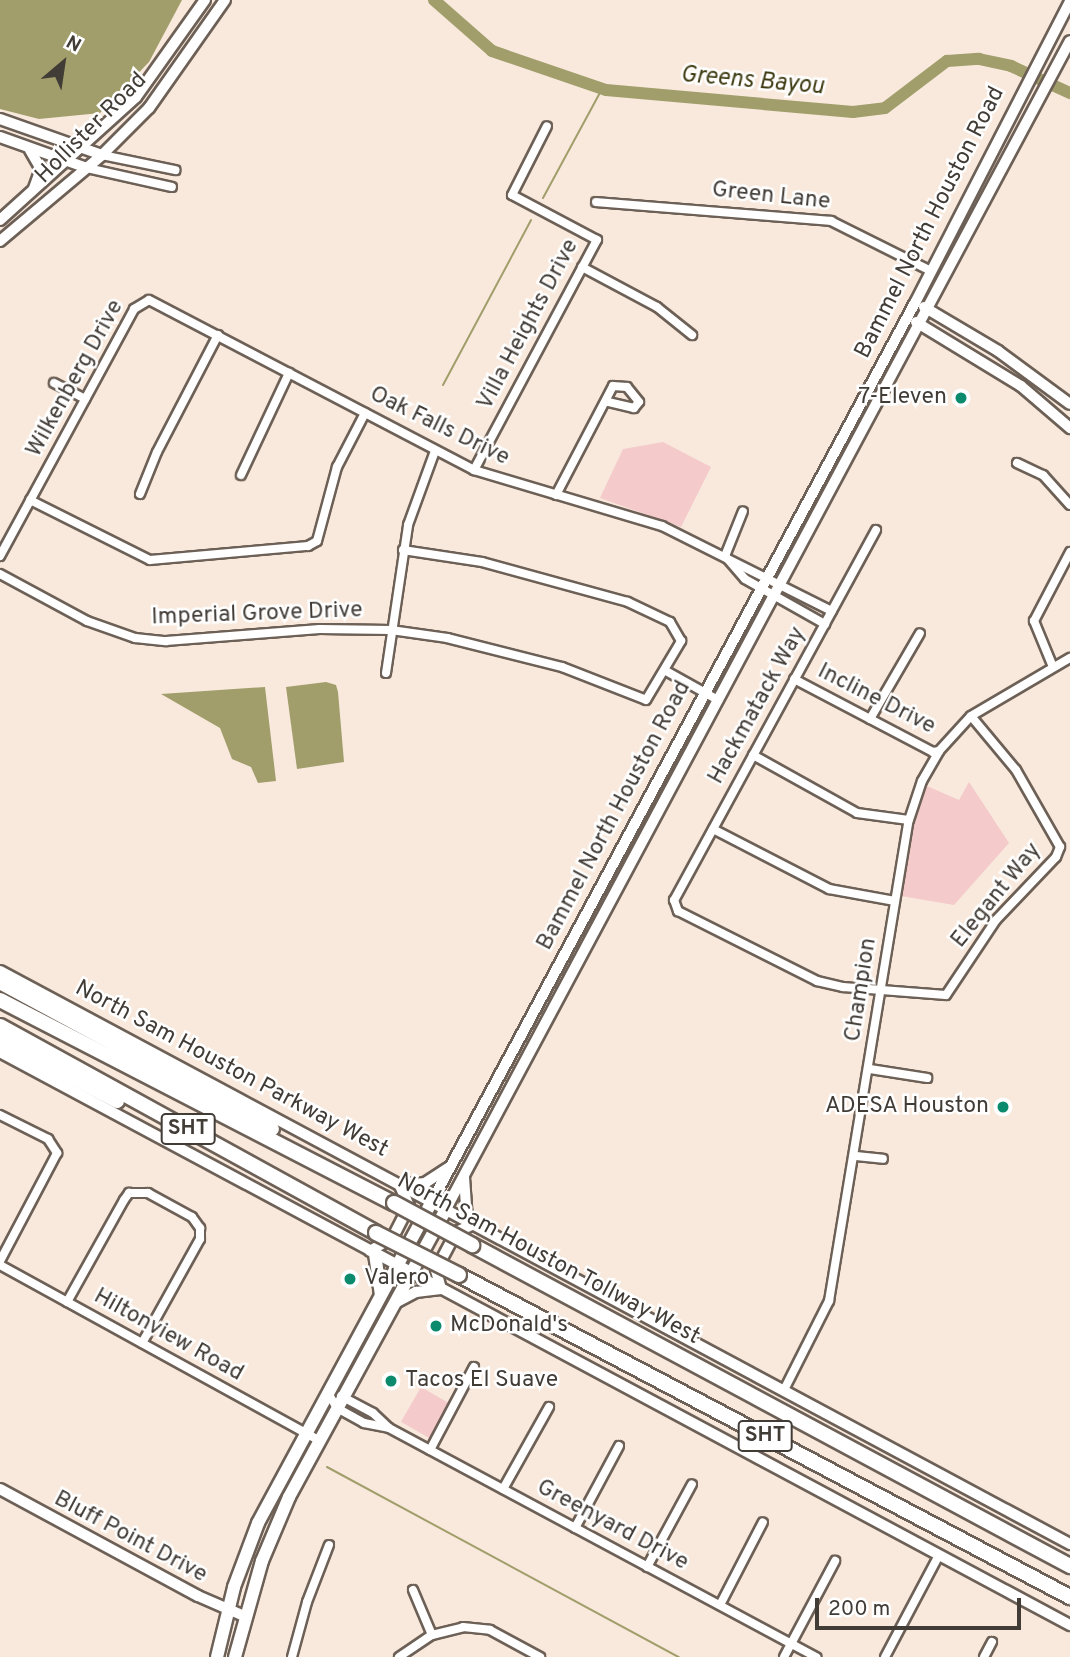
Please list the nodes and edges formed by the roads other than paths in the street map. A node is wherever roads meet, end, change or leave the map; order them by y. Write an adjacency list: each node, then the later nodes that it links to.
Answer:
1 (205, 0): 10 (main road, Hollister Road)
2 (225, 0): 11 (main road, Hollister Road)
3 (1070, 2): 4 (main road, Bammel North Houston Road)
4 (1059, 22): 5 (main road); 16 (main road, Bammel North Houston Road)
5 (1069, 44): 18 (main road, Bammel North Houston Road)
6 (0, 119): 10 (main road)
7 (547, 126): 22 (street, Villa Heights Drive)
8 (0, 137): 9 (main road)
9 (21, 145): 12 (main road); 17 (main road)
10 (84, 149): 11 (main road); 12 (main road, Hollister Road)
11 (102, 155): 13 (main road, Hollister Road); 14 (street)
12 (68, 162): 13 (main road); 17 (main road, Hollister Road)
13 (88, 168): 15 (street); 21 (main road, Hollister Road)
14 (175, 170)
15 (172, 187)
16 (971, 191): 18 (main road); 23 (main road, Bammel North Houston Road)
17 (30, 195): 20 (main road, Hollister Road)
18 (986, 200): 26 (main road, Bammel North Houston Road)
19 (596, 202): 23 (street, Green Lane)
20 (0, 220)
21 (0, 242)
22 (582, 267): 30 (street); 44 (street, Villa Heights Drive)
23 (931, 271): 25 (main road, Bammel North Houston Road)
24 (149, 300): 29 (street, Oak Falls Drive); 35 (street, Wilkenberg Drive)
25 (915, 303): 26 (main road); 27 (main road, Bammel North Houston Road)
26 (930, 310): 28 (main road, Bammel North Houston Road); 32 (main road)
27 (907, 318): 28 (main road); 40 (main road, Bammel North Houston Road)
28 (922, 326): 34 (main road); 42 (main road, Bammel North Houston Road)
29 (218, 335): 31 (street, Oak Falls Drive); 46 (street)
30 (692, 335)
31 (289, 373): 38 (street, Oak Falls Drive); 45 (street)
32 (1032, 374): 34 (main road); 37 (main road)
33 (54, 383): 35 (street)
34 (1021, 386): 39 (main road)
35 (85, 399): 48 (street, Wilkenberg Drive)
36 (607, 402): 47 (street)
37 (1070, 404)
38 (365, 413): 41 (street, Oak Falls Drive); 48 (street)
39 (1070, 428)
40 (840, 443): 42 (main road); 57 (main road, Bammel North Houston Road)
41 (435, 451): 44 (street, Oak Falls Drive); 52 (street)
42 (855, 451): 58 (main road, Bammel North Houston Road)
43 (1017, 463): 49 (street)
44 (474, 470): 47 (street, Oak Falls Drive)
45 (241, 475)
46 (140, 494)
47 (556, 495): 55 (street, Oak Falls Drive)
48 (30, 500): 54 (street, Wilkenberg Drive)
49 (1070, 505)
50 (743, 511): 55 (street)
51 (876, 530): 61 (street, Hackmatack Way)
52 (403, 550): 63 (street); 67 (street)
53 (1070, 552): 66 (street)
54 (0, 556)
55 (725, 556): 57 (street, Oak Falls Drive); 59 (street, Oak Falls Drive)
56 (0, 573): 63 (street, Imperial Grove Drive)
57 (767, 577): 58 (street, Oak Falls Drive); 59 (main road, Bammel North Houston Road)
58 (782, 585): 60 (main road, Bammel North Houston Road); 61 (street, Oak Falls Drive)
59 (761, 588): 60 (street, Oak Falls Drive); 70 (main road, Bammel North Houston Road)
60 (776, 597): 62 (street, Oak Falls Drive); 71 (main road, Bammel North Houston Road)
61 (832, 611): 62 (street, Hackmatack Way)
62 (825, 624): 69 (street, Hackmatack Way)
63 (391, 630): 67 (street, Imperial Grove Drive); 68 (street)
64 (920, 633): 73 (street)
65 (1070, 658): 66 (street, Champion)
66 (1053, 667): 72 (street, Champion)
67 (666, 671): 70 (street)
68 (386, 673)
69 (794, 679): 73 (street, Incline Drive); 75 (street, Hackmatack Way)
70 (705, 692): 71 (street); 78 (main road, Bammel North Houston Road)
71 (719, 700): 79 (main road, Bammel North Houston Road)
72 (971, 716): 74 (street, Champion); 83 (street, Elegant Way)
73 (870, 719): 74 (street, Incline Drive)
74 (939, 751): 76 (street, Champion)
75 (753, 755): 76 (street); 77 (street, Hackmatack Way)
76 (909, 820): 80 (street, Champion)
77 (713, 829): 80 (street); 83 (street, Hackmatack Way)
78 (610, 869): 79 (main road); 84 (main road, Bammel North Houston Road)
79 (624, 877): 85 (main road, Bammel North Houston Road)
80 (895, 901): 83 (street, Champion)
81 (0, 971): 98 (main road, North Sam Houston Parkway West)
82 (0, 982): 99 (highway)
83 (883, 988): 90 (street, Champion)
84 (545, 989): 85 (main road); 95 (main road, Bammel North Houston Road)
85 (560, 997): 96 (main road, Bammel North Houston Road)
86 (0, 1000): 99 (highway, North Sam Houston Tollway West / SHT)
87 (0, 1026): 97 (highway, SHT)
88 (0, 1040): 97 (highway)
89 (0, 1052): 103 (main road)
90 (870, 1069): 91 (street); 93 (street, Champion)
91 (927, 1078)
92 (0, 1115): 104 (street)
93 (856, 1156): 94 (street); 113 (street, Champion)
94 (883, 1159)
95 (450, 1166): 98 (main road); 100 (main road, Bammel North Houston Road)
96 (464, 1176): 101 (main road, Bammel North Houston Road); 102 (main road)
97 (275, 1177): 133 (highway, SHT, bridge)
98 (399, 1183): 100 (main road, North Sam Houston Parkway West); 103 (main road)
99 (365, 1187): 130 (highway, North Sam Houston Tollway West / SHT, bridge)
100 (432, 1201): 101 (main road, North Sam Houston Parkway West); 105 (main road, Bammel North Houston Road)
101 (446, 1209): 102 (main road, North Sam Houston Parkway West); 106 (main road, Bammel North Houston Road)
102 (471, 1222): 107 (main road); 113 (main road, North Sam Houston Parkway West)
103 (372, 1252): 105 (main road); 108 (main road)
104 (0, 1263): 109 (street, Hiltonview Road)
105 (397, 1265): 106 (main road); 108 (main road, Bammel North Houston Road)
106 (411, 1273): 107 (main road); 110 (main road, Bammel North Houston Road)
107 (441, 1289): 110 (main road); 128 (main road)
108 (381, 1295): 114 (main road, Bammel North Houston Road)
109 (67, 1302): 111 (street, Hiltonview Road); 111 (street)
110 (395, 1303): 115 (main road, Bammel North Houston Road)
111 (142, 1343): 117 (street, Hiltonview Road)
112 (474, 1367): 120 (street)
113 (784, 1390): 126 (main road, North Sam Houston Parkway West)
114 (328, 1393): 115 (street); 117 (main road, Bammel North Houston Road)
115 (340, 1402): 118 (main road, Bammel North Houston Road); 120 (street, Greenyard Drive)
116 (549, 1406): 123 (street)
117 (305, 1433): 118 (street, Hiltonview Road); 135 (main road, Bammel North Houston Road)
118 (318, 1440): 136 (main road, Bammel North Houston Road)
119 (619, 1446): 125 (street)
120 (430, 1450): 123 (street, Greenyard Drive)
121 (692, 1483): 131 (street)
122 (0, 1489): 135 (street, Bluff Point Drive)
123 (503, 1489): 125 (street, Greenyard Drive)
124 (763, 1522): 134 (street)
125 (575, 1528): 131 (street, Greenyard Drive)
126 (1070, 1544)
127 (330, 1545): 143 (street)
128 (939, 1555): 137 (main road); 148 (street)
129 (835, 1561): 140 (street)
130 (1070, 1566)
131 (647, 1567): 134 (street, Greenyard Drive)
132 (413, 1590): 138 (street)
133 (1070, 1597)
134 (720, 1605): 140 (street, Greenyard Drive)
135 (227, 1611): 136 (street, Bluff Point Drive); 141 (main road, Bammel North Houston Road)
136 (244, 1616): 142 (main road, Bammel North Houston Road)
137 (1070, 1625)
138 (432, 1635): 144 (street); 145 (street)
139 (992, 1642): 149 (street)
140 (791, 1644): 146 (street); 147 (street, Greenyard Drive)
141 (216, 1657)
142 (235, 1657)
143 (292, 1657)
144 (399, 1657)
145 (540, 1657)
146 (784, 1657)
147 (816, 1657)
148 (885, 1657)
149 (984, 1657)

